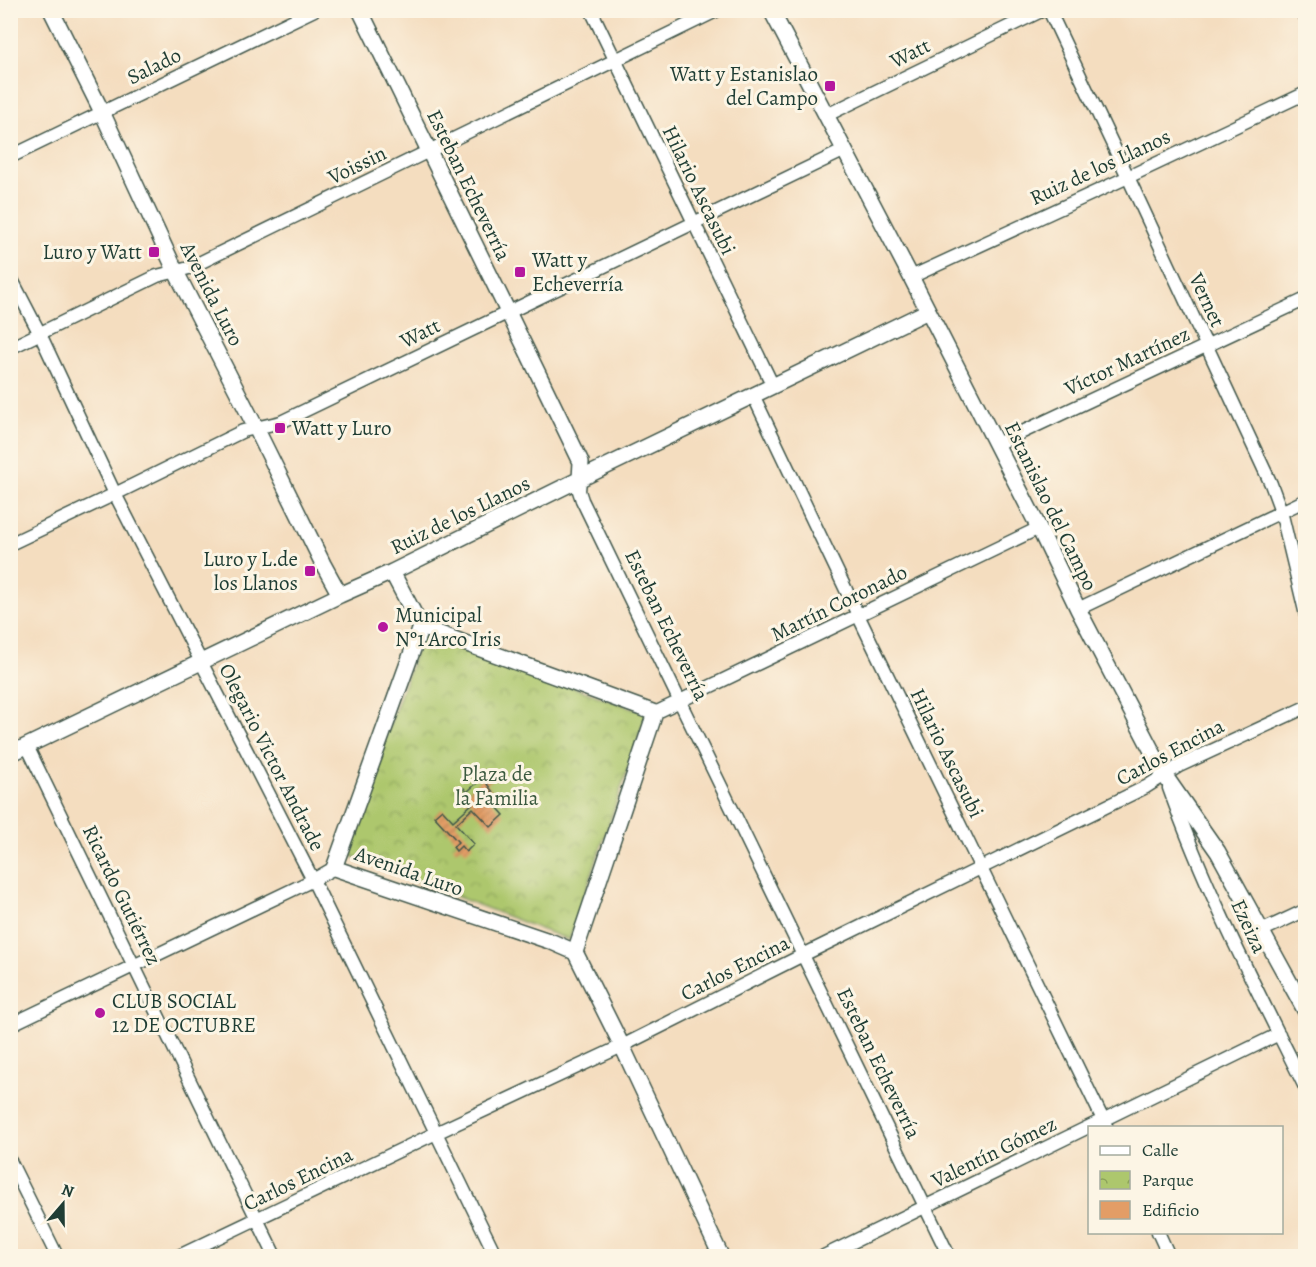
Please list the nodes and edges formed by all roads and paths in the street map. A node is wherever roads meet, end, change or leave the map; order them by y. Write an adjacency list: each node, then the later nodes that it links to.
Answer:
1 (51, 10): 14 (street, Avenida Luro)
2 (314, 10): 14 (street, Salado)
3 (360, 10): 17 (street, Esteban Echeverría)
4 (591, 10): 12 (street, Hilario Ascasubi)
5 (718, 10): 12 (street, Voissin)
6 (771, 10): 15 (street, Estanislao del Campo)
7 (1042, 10): 10 (street, Watt)
8 (1049, 10): 19 (street, Vernet)
9 (1302, 10): 11 (street)
10 (1028, 13): 15 (street, Watt)
11 (1305, 18)
12 (615, 62): 17 (street, Voissin); 20 (street, Hilario Ascasubi)
13 (1305, 93): 19 (street, Ruiz de los Llanos)
14 (102, 112): 18 (street, Salado); 21 (street, Avenida Luro)
15 (827, 115): 16 (street, Estanislao del Campo)
16 (845, 150): 20 (street, Watt); 23 (street, Estanislao del Campo)
17 (429, 152): 21 (street, Voissin); 26 (street, Esteban Echeverría)
18 (10, 157)
19 (1128, 177): 23 (street, Ruiz de los Llanos); 28 (street, Vernet)
20 (693, 223): 26 (street, Watt); 30 (street, Hilario Ascasubi)
21 (176, 272): 27 (street, Voissin); 32 (street, Avenida Luro)
22 (10, 276): 27 (street, Olegario Victor Andrade)
23 (911, 277): 25 (street, Estanislao del Campo)
24 (1305, 299): 28 (street, Víctor Martínez)
25 (928, 311): 30 (street, Ruiz de los Llanos); 33 (street, Estanislao del Campo)
26 (508, 312): 32 (street, Watt); 34 (street, Esteban Echeverría)
27 (40, 334): 29 (street, Voissin); 35 (street, Olegario Victor Andrade)
28 (1207, 345): 33 (street, Víctor Martínez); 37 (street, Vernet)
29 (10, 348)
30 (773, 386): 31 (street, Ruiz de los Llanos)
31 (753, 395): 34 (street, Ruiz de los Llanos); 43 (street, Hilario Ascasubi)
32 (256, 428): 35 (street, Watt); 41 (street, Avenida Luro)
33 (997, 444): 38 (street, Estanislao del Campo)
34 (580, 479): 40 (street, Ruiz de los Llanos); 47 (street, Esteban Echeverría)
35 (115, 494): 39 (street, Watt); 46 (street, Olegario Victor Andrade)
36 (1305, 500): 37 (street)
37 (1281, 511): 42 (street); 44 (street, Vernet)
38 (1039, 528): 42 (street, Estanislao del Campo); 43 (street, Martín Coronado)
39 (10, 544)
40 (392, 572): 41 (street, Ruiz de los Llanos); 45 (street)
41 (340, 595): 46 (street, Ruiz de los Llanos)
42 (1078, 609): 52 (street, Estanislao del Campo)
43 (858, 615): 47 (street, Martín Coronado); 54 (street, Hilario Ascasubi)
44 (1305, 615)
45 (421, 627): 49 (street); 53 (street, Avenida Luro)
46 (202, 662): 50 (street, Ruiz de los Llanos); 55 (street, Olegario Victor Andrade)
47 (681, 701): 49 (street, Martín Coronado); 59 (street, Esteban Echeverría)
48 (1305, 707): 52 (street, Carlos Encina)
49 (656, 713): 58 (street)
50 (27, 746): 51 (street, Ruiz de los Llanos); 60 (street, Ricardo Gutiérrez)
51 (10, 754)
52 (1165, 776): 54 (street, Carlos Encina); 57 (street, Estanislao del Campo); 63 (street, Ezeiza)
53 (334, 868): 55 (street); 58 (street, Avenida Luro)
54 (981, 869): 59 (street, Carlos Encina); 66 (street, Hilario Ascasubi)
55 (313, 880): 60 (street); 68 (street, Olegario Victor Andrade)
56 (1305, 910): 57 (street)
57 (1261, 931): 61 (street, Estanislao del Campo)
58 (575, 952): 64 (street)
59 (804, 955): 64 (street, Carlos Encina); 70 (street, Esteban Echeverría)
60 (135, 966): 62 (street); 71 (street, Ricardo Gutiérrez)
61 (1305, 1012)
62 (10, 1025)
63 (1279, 1034): 65 (street, Ezeiza); 66 (street, Valentín Gómez)
64 (622, 1046): 68 (street, Carlos Encina); 77 (street)
65 (1305, 1089)
66 (1105, 1124)
67 (1088, 1132): 70 (street, Valentín Gómez)
68 (436, 1133): 71 (street, Carlos Encina); 76 (street, Olegario Victor Andrade)
69 (10, 1161): 73 (street)
70 (925, 1207): 78 (street, Valentín Gómez); 79 (street, Esteban Echeverría)
71 (257, 1220): 74 (street, Carlos Encina); 75 (street, Ricardo Gutiérrez)
72 (1158, 1234): 80 (street)
73 (57, 1257)
74 (179, 1257)
75 (275, 1257)
76 (496, 1257)
77 (721, 1257)
78 (824, 1257)
79 (949, 1257)
80 (1169, 1257)

